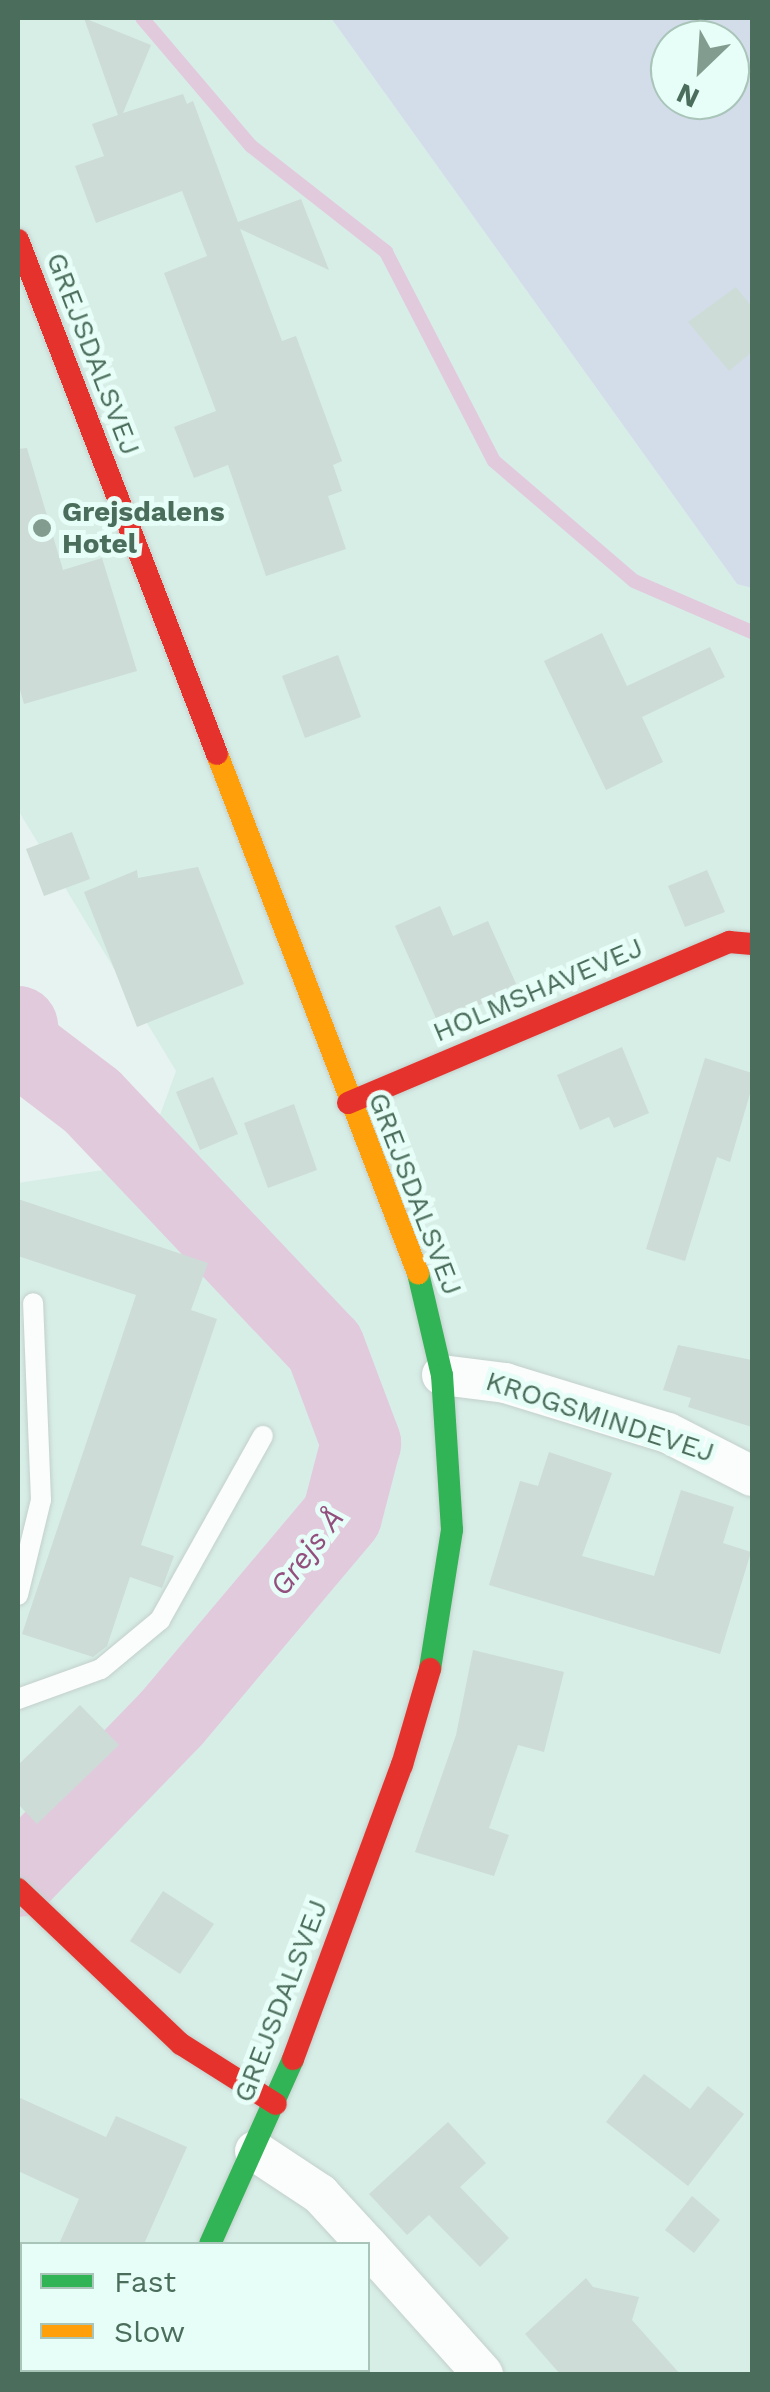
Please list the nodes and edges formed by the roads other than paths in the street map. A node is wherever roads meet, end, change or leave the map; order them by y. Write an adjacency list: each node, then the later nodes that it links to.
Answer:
1 (18, 240): 3 (street, GREJSDALSVEJ)
2 (752, 944): 3 (street, HOLMSHAVEVEJ)
3 (348, 1103): 5 (street, GREJSDALSVEJ)
4 (34, 1303): 8 (lane)
5 (442, 1374): 7 (street, KROGSMINDEVEJ); 11 (street, GREJSDALSVEJ)
6 (263, 1436): 9 (lane)
7 (752, 1476)
8 (18, 1595)
9 (18, 1699)
10 (18, 1889): 11 (street)
11 (276, 2104): 12 (street, GREJSDALSVEJ)
12 (255, 2151): 13 (street, GREJSDALSVEJ); 14 (street)
13 (211, 2242)
14 (363, 2242)
15 (370, 2249): 16 (street)
16 (483, 2374)

